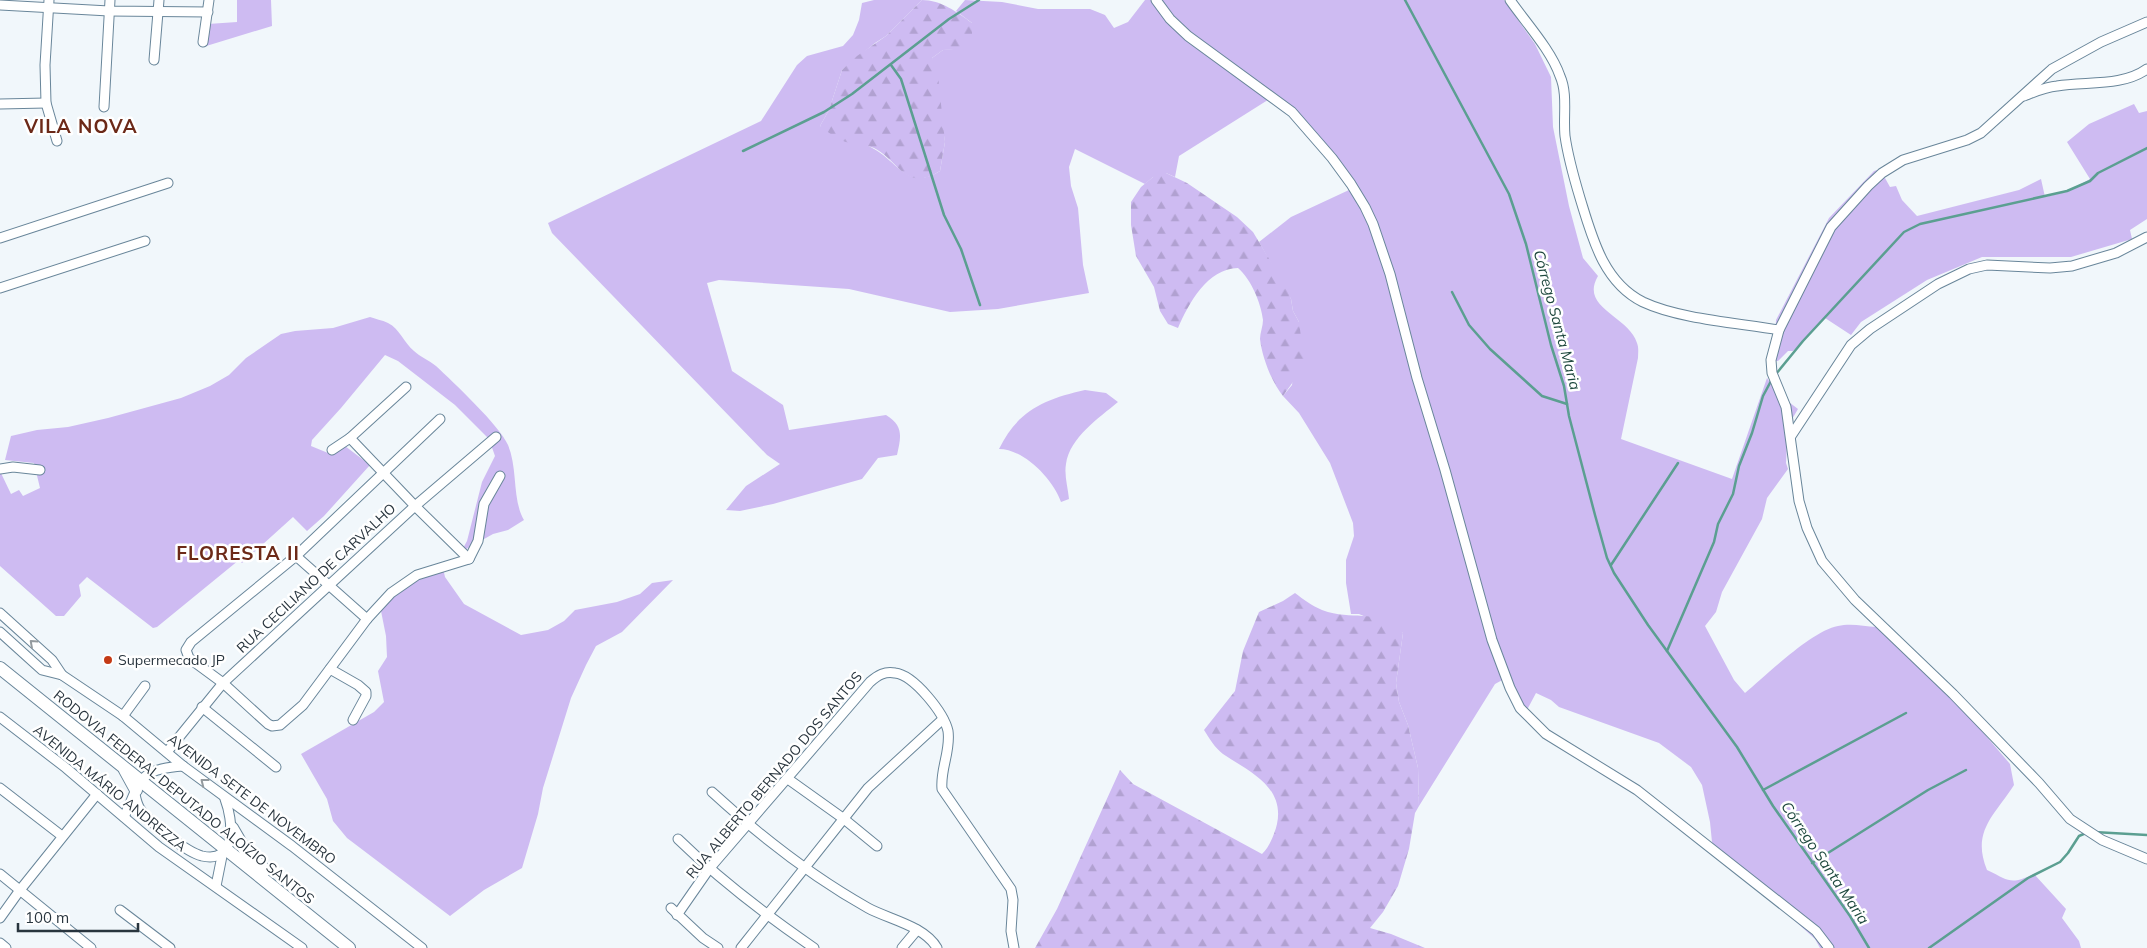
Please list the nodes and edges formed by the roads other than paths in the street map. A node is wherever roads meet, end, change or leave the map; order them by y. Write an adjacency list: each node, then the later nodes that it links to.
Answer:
1 (110, 0): 8 (street)
2 (159, 0): 9 (street)
3 (209, 0): 10 (street)
4 (1156, 0): 94 (street)
5 (1510, 0): 25 (street)
6 (49, 4): 7 (street); 8 (street); 16 (street)
7 (0, 5)
8 (109, 11): 9 (street); 18 (street)
9 (158, 12): 10 (street); 13 (street)
10 (208, 12): 12 (street)
11 (2147, 22): 15 (street)
12 (203, 42)
13 (154, 60)
14 (2147, 68): 15 (street)
15 (2019, 98): 25 (street)
16 (46, 103): 17 (street); 19 (street)
17 (0, 104)
18 (104, 107)
19 (57, 141)
20 (168, 183): 22 (street)
21 (2147, 237): 28 (street)
22 (0, 238)
23 (144, 240): 24 (street)
24 (0, 288)
25 (1779, 330): 28 (street)
26 (406, 387): 30 (street)
27 (440, 418): 34 (street)
28 (1791, 436): 70 (street)
29 (496, 437): 36 (street, RUA CECILIANO DE CARVALHO)
30 (350, 438): 31 (street); 34 (street)
31 (332, 450)
32 (0, 469): 33 (street)
33 (40, 470)
34 (383, 471): 36 (street); 37 (street)
35 (500, 476): 38 (street)
36 (415, 506): 38 (street); 39 (street, RUA CECILIANO DE CARVALHO)
37 (296, 556): 39 (street); 46 (street)
38 (469, 559): 41 (street)
39 (329, 586): 41 (street); 46 (street, RUA CECILIANO DE CARVALHO)
40 (0, 614): 45 (street, AVENIDA SETE DE NOVEMBRO, one-way to 40)
41 (367, 619): 44 (street)
42 (0, 632): 45 (street, AVENIDA SETE DE NOVEMBRO)
43 (0, 668): 58 (highway, RODOVIA FEDERAL DEPUTADO ALOÍZIO SANTOS)
44 (330, 669): 46 (street); 52 (street)
45 (62, 675): 49 (street, AVENIDA SETE DE NOVEMBRO)
46 (223, 682): 48 (street, RUA CECILIANO DE CARVALHO)
47 (145, 686): 49 (street)
48 (202, 708): 53 (street, RUA CECILIANO DE CARVALHO); 55 (street)
49 (122, 716): 53 (street, AVENIDA SETE DE NOVEMBRO)
50 (0, 717): 60 (street, AVENIDA MÁRIO ANDREZZA)
51 (943, 719): 56 (street, RUA ALBERTO BERNADO DOS SANTOS); 63 (street); 93 (street, RUA ALBERTO BERNADO DOS SANTOS)
52 (353, 720)
53 (167, 752): 54 (street, AVENIDA SETE DE NOVEMBRO)
54 (183, 766): 58 (street); 61 (street, AVENIDA SETE DE NOVEMBRO, one-way to 54)
55 (276, 767)
56 (788, 779): 63 (street); 64 (street, RUA ALBERTO BERNADO DOS SANTOS)
57 (0, 788): 66 (street)
58 (137, 788): 62 (street); 69 (highway, RODOVIA FEDERAL DEPUTADO ALOÍZIO SANTOS); 69 (street)
59 (712, 792): 64 (street)
60 (97, 794): 62 (street, AVENIDA MÁRIO ANDREZZA); 66 (street)
61 (225, 799): 65 (street); 87 (street, AVENIDA SETE DE NOVEMBRO)
62 (124, 817): 74 (street, AVENIDA MÁRIO ANDREZZA)
63 (844, 819): 68 (street); 72 (street)
64 (747, 824): 71 (street, RUA ALBERTO BERNADO DOS SANTOS); 72 (street)
65 (232, 828): 69 (street); 76 (highway)
66 (62, 836): 75 (street)
67 (678, 839): 71 (street)
68 (877, 846)
69 (225, 850): 74 (street); 76 (highway, RODOVIA FEDERAL DEPUTADO ALOÍZIO SANTOS)
70 (2147, 859)
71 (709, 869): 78 (street); 88 (street, RUA ALBERTO BERNADO DOS SANTOS)
72 (805, 869): 78 (street); 80 (street)
73 (0, 874): 75 (street)
74 (216, 886): 85 (street, AVENIDA MÁRIO ANDREZZA)
75 (20, 890): 79 (street); 83 (street)
76 (282, 895): 86 (highway, RODOVIA FEDERAL DEPUTADO ALOÍZIO SANTOS)
77 (120, 910): 84 (street)
78 (768, 916): 89 (street); 90 (street)
79 (0, 918)
80 (917, 930): 91 (street); 92 (street)
81 (0, 943): 82 (street)
82 (6, 948)
83 (91, 948)
84 (170, 948)
85 (302, 948)
86 (349, 948)
87 (422, 948)
88 (718, 948)
89 (741, 948)
90 (814, 948)
91 (902, 948)
92 (936, 948)
93 (1014, 948)
94 (1829, 948)

